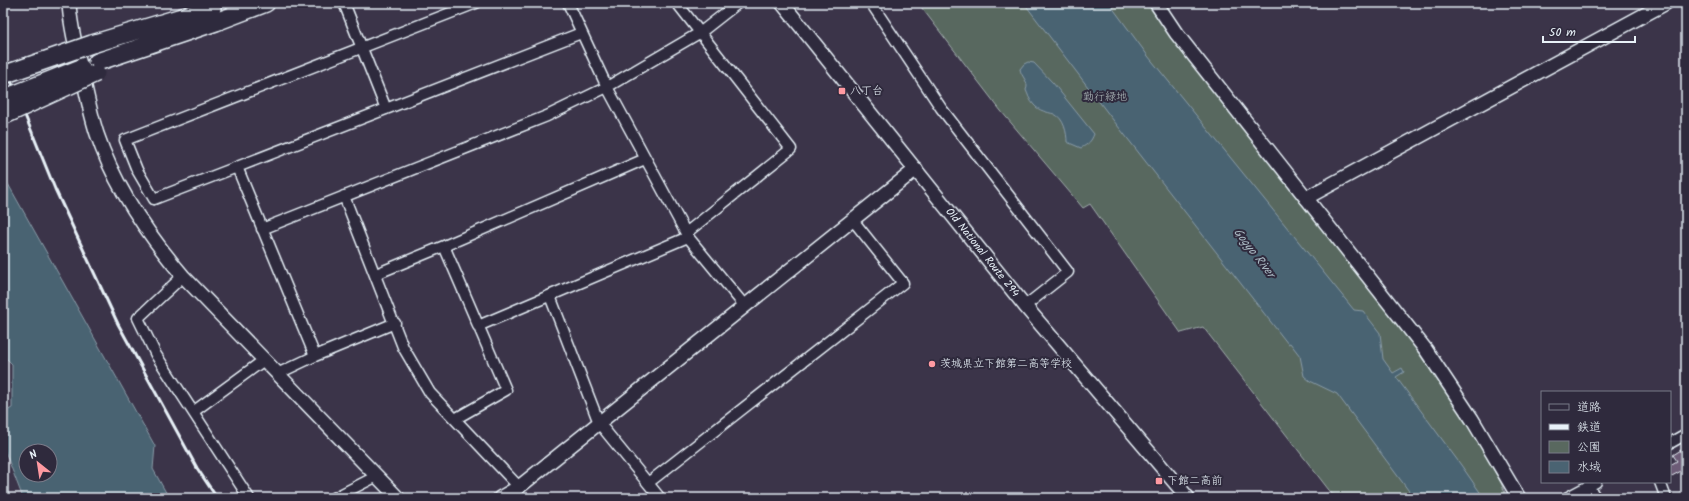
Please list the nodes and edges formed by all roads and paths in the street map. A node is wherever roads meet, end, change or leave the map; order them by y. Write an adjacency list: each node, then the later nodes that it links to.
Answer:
1 (69, 3): 32 (street)
2 (266, 3): 12 (highway)
3 (344, 3): 15 (street)
4 (476, 3): 15 (street)
5 (568, 3): 14 (street)
6 (677, 3): 13 (street)
7 (738, 3): 13 (street)
8 (782, 3): 24 (street, Old National Route 294)
9 (871, 3): 35 (street)
10 (1156, 3): 26 (street)
11 (1666, 3): 26 (street)
12 (217, 11): 16 (highway); 16 (highway); 17 (highway, bridge)
13 (701, 32): 18 (street); 29 (street)
14 (581, 33): 18 (street); 20 (street)
15 (362, 48): 20 (street); 23 (street)
16 (96, 68): 19 (highway, bridge); 21 (highway, bridge)
17 (3, 74)
18 (606, 87): 22 (street); 25 (street)
19 (3, 99)
20 (386, 109): 23 (street)
21 (3, 116)
22 (645, 159): 29 (street); 30 (street)
23 (237, 167): 28 (street)
24 (916, 169): 27 (street); 35 (street, Old National Route 294)
25 (344, 196): 28 (street); 31 (street)
26 (1306, 198): 57 (street)
27 (852, 219): 34 (street); 47 (street)
28 (262, 229): 38 (street)
29 (687, 235): 33 (street); 34 (street)
30 (444, 246): 31 (street); 37 (street)
31 (376, 274): 36 (street)
32 (183, 276): 39 (street); 41 (street)
33 (550, 296): 37 (street); 43 (street)
34 (744, 305): 43 (street)
35 (1025, 306): 56 (street, Old National Route 294)
36 (395, 323): 38 (street); 42 (street)
37 (478, 326): 42 (street)
38 (315, 356): 40 (street)
39 (264, 360): 40 (street); 41 (street)
40 (277, 374): 46 (street)
41 (193, 412): 51 (street)
42 (455, 419): 50 (street)
43 (599, 423): 47 (street); 50 (street)
44 (1686, 434): 45 (street)
45 (1671, 442)
46 (377, 476): 52 (street); 53 (street)
47 (648, 483): 55 (street)
48 (1660, 483): 60 (street)
49 (1592, 484): 58 (street); 59 (street)
50 (519, 487): 54 (street)
51 (249, 498)
52 (334, 498)
53 (398, 498)
54 (500, 498)
55 (660, 498)
56 (1188, 498)
57 (1519, 498)
58 (1566, 498)
59 (1596, 498)
60 (1666, 498)

